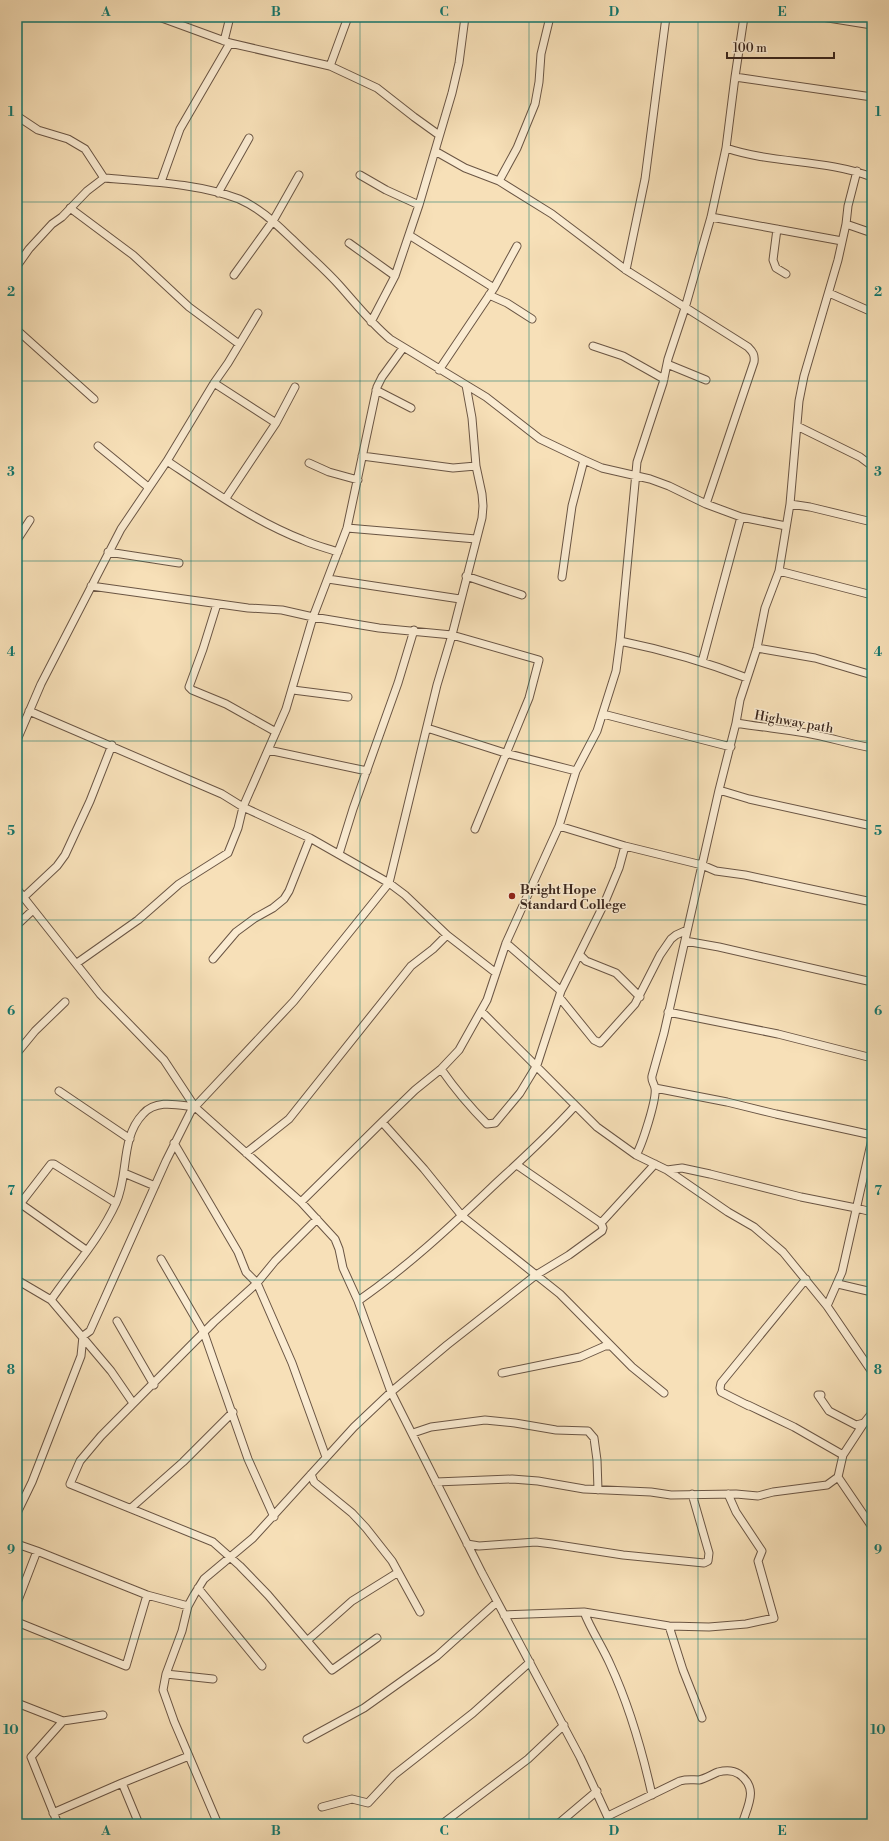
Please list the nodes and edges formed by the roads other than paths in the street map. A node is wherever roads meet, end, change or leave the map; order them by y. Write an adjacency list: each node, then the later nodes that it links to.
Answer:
1 (159, 17): 10 (street)
2 (230, 17): 10 (street)
3 (348, 17): 11 (street)
4 (465, 17): 15 (street)
5 (550, 17): 24 (street)
6 (666, 17): 39 (street)
7 (744, 17): 12 (street)
8 (822, 17): 9 (street)
9 (872, 25)
10 (227, 42): 11 (street); 25 (street)
11 (330, 66): 15 (street)
12 (735, 77): 13 (street); 17 (street)
13 (872, 97)
14 (17, 116): 22 (street)
15 (439, 135): 18 (street)
16 (249, 138): 26 (street)
17 (726, 148): 19 (street); 29 (street)
18 (435, 151): 24 (street); 27 (street)
19 (857, 171): 23 (street); 31 (street)
20 (299, 175): 30 (street)
21 (360, 175): 27 (street)
22 (104, 178): 25 (street); 28 (street)
23 (872, 178)
24 (498, 181): 39 (street)
25 (161, 182): 26 (street)
26 (218, 193): 30 (street)
27 (419, 205): 34 (street)
28 (70, 208): 38 (street); 52 (street)
29 (711, 217): 32 (street); 46 (street)
30 (273, 221): 41 (street); 50 (street)
31 (846, 224): 33 (street); 35 (street)
32 (777, 229): 35 (street); 40 (street)
33 (872, 233)
34 (409, 235): 42 (street); 43 (street)
35 (842, 241): 44 (street)
36 (349, 243): 42 (street)
37 (517, 246): 43 (street)
38 (17, 266)
39 (626, 270): 46 (street)
40 (786, 274)
41 (234, 275)
42 (395, 276): 50 (street)
43 (494, 288): 45 (street)
44 (829, 293): 47 (street); 66 (street)
45 (489, 295): 49 (street); 56 (street)
46 (685, 308): 55 (street); 78 (street)
47 (872, 312)
48 (258, 313): 52 (street)
49 (532, 319)
50 (371, 322): 54 (street)
51 (17, 330): 63 (street)
52 (239, 344): 59 (street)
53 (593, 346): 57 (street)
54 (403, 348): 56 (street); 62 (street)
55 (667, 364): 57 (street); 58 (street)
56 (439, 370): 60 (street)
57 (664, 379): 74 (street)
58 (706, 380)
59 (214, 383): 65 (street); 70 (street)
60 (466, 385): 69 (street); 72 (street)
61 (294, 387): 65 (street)
62 (376, 390): 64 (street); 68 (street)
63 (94, 399)
64 (411, 408)
65 (276, 423): 77 (street)
66 (797, 426): 73 (street); 79 (street)
67 (98, 446): 76 (street)
68 (362, 456): 72 (street); 75 (street)
69 (584, 460): 74 (street); 92 (street)
70 (167, 461): 76 (street); 77 (street)
71 (309, 462): 75 (street)
72 (476, 466): 85 (street)
73 (872, 466)
74 (636, 477): 78 (street); 102 (street)
75 (358, 480): 84 (street)
76 (148, 487): 87 (street)
77 (226, 498): 88 (street)
78 (706, 504): 80 (street)
79 (790, 504): 82 (street); 83 (street)
80 (741, 517): 83 (street); 104 (street)
81 (30, 520): 86 (street)
82 (872, 522)
83 (786, 526): 90 (street)
84 (347, 528): 85 (street); 88 (street)
85 (476, 539): 91 (street)
86 (17, 540)
87 (108, 552): 89 (street); 94 (street)
88 (338, 552): 93 (street)
89 (179, 563)
90 (779, 571): 96 (street); 103 (street)
91 (466, 576): 95 (street); 97 (street)
92 (562, 577)
93 (328, 579): 97 (street); 99 (street)
94 (91, 586): 98 (street); 109 (street)
95 (522, 595)
96 (872, 595)
97 (460, 599): 101 (street)
98 (217, 604): 99 (street); 114 (street)
99 (313, 617): 100 (street); 107 (street)
100 (414, 630): 101 (street); 121 (street)
101 (452, 635): 113 (street); 120 (street)
102 (620, 641): 104 (street); 110 (street)
103 (757, 648): 105 (street); 106 (street)
104 (702, 662): 106 (street)
105 (872, 675)
106 (747, 678): 111 (street)
107 (293, 690): 108 (street); 114 (street)
108 (348, 697)
109 (29, 711): 112 (street); 116 (street)
110 (603, 714): 117 (street); 122 (street)
111 (736, 723): 117 (street); 118 (street, Highway path)
112 (20, 724): 115 (street)
113 (427, 728): 120 (street); 132 (street)
114 (276, 732): 119 (street)
115 (17, 740)
116 (112, 745): 124 (street); 134 (street)
117 (731, 746): 123 (street)
118 (872, 748)
119 (268, 750): 121 (street); 124 (street)
120 (505, 752): 122 (street); 127 (street)
121 (367, 771): 130 (street)
122 (576, 771): 125 (street)
123 (719, 790): 126 (street); 131 (street)
124 (243, 807): 128 (street); 145 (street)
125 (559, 826): 129 (street); 141 (street)
126 (872, 826)
127 (475, 829)
128 (310, 838): 130 (street); 143 (street)
129 (625, 846): 131 (street); 142 (street)
130 (339, 854): 132 (street)
131 (702, 865): 135 (street); 138 (street)
132 (389, 883): 139 (street); 161 (street)
133 (17, 889): 134 (street)
134 (24, 897): 136 (street)
135 (872, 902)
136 (33, 910): 137 (street); 145 (street)
137 (17, 926)
138 (688, 930): 140 (street); 150 (street)
139 (447, 935): 147 (street); 167 (street)
140 (685, 941): 148 (street); 153 (street)
141 (506, 943): 147 (street); 149 (street)
142 (580, 955): 144 (street); 146 (street)
143 (213, 959)
144 (586, 961): 146 (street); 150 (street)
145 (77, 963): 161 (street)
146 (574, 968): 149 (street)
147 (496, 974): 152 (street)
148 (872, 982)
149 (560, 995): 150 (street); 156 (street)
150 (640, 996)
151 (65, 1002): 154 (street)
152 (481, 1011): 156 (street); 157 (street)
153 (668, 1012): 155 (street); 158 (street)
154 (17, 1053)
155 (872, 1058)
156 (537, 1065): 157 (street); 160 (street)
157 (441, 1069): 162 (street)
158 (655, 1088): 163 (street); 168 (street)
159 (59, 1091): 164 (street)
160 (575, 1106): 168 (street); 170 (street)
161 (195, 1107): 164 (street); 166 (street); 167 (street)
162 (382, 1122): 174 (street); 179 (street)
163 (872, 1134)
164 (130, 1139): 172 (street)
165 (872, 1139): 177 (street)
166 (174, 1143): 173 (street); 187 (street)
167 (246, 1153): 174 (street)
168 (636, 1156): 169 (street)
169 (655, 1164): 171 (street); 181 (street)
170 (517, 1165): 179 (street); 181 (street)
171 (667, 1170): 177 (street); 185 (street)
172 (124, 1173): 173 (street); 175 (street)
173 (155, 1186): 195 (street)
174 (301, 1202): 180 (street)
175 (116, 1203): 176 (street); 182 (street)
176 (19, 1206): 182 (street)
177 (856, 1208): 178 (street); 188 (street)
178 (872, 1212)
179 (462, 1216): 184 (street); 191 (street)
180 (317, 1219): 187 (street); 191 (street)
181 (601, 1222): 184 (street)
182 (86, 1250): 190 (street)
183 (161, 1259): 194 (street)
184 (536, 1276): 196 (street); 200 (street)
185 (806, 1279): 192 (street); 208 (street)
186 (17, 1280): 190 (street)
187 (257, 1283): 194 (street); 209 (street)
188 (838, 1284): 189 (street); 192 (street)
189 (872, 1292)
190 (51, 1300): 195 (street)
191 (358, 1301): 200 (street)
192 (827, 1306): 197 (street)
193 (117, 1321): 199 (street)
194 (204, 1333): 199 (street); 204 (street)
195 (83, 1336): 203 (street); 219 (street)
196 (607, 1344): 198 (street); 201 (street)
197 (872, 1372)
198 (502, 1373)
199 (154, 1385): 203 (street)
200 (391, 1392): 207 (street); 209 (street)
201 (664, 1393)
202 (821, 1395): 206 (street)
203 (133, 1403): 218 (street)
204 (233, 1412): 218 (street); 220 (street)
205 (872, 1413): 206 (street)
206 (864, 1423): 208 (street)
207 (413, 1433): 214 (street); 215 (street)
208 (843, 1455): 211 (street)
209 (326, 1457): 210 (street)
210 (311, 1474): 212 (street); 213 (street)
211 (838, 1477): 217 (street); 221 (street)
212 (306, 1481): 213 (street); 220 (street)
213 (314, 1482): 226 (street)
214 (436, 1482): 215 (street); 223 (street)
215 (598, 1490): 216 (street)
216 (692, 1494): 217 (street); 223 (street)
217 (728, 1494): 236 (street)
218 (131, 1508): 225 (street)
219 (17, 1513)
220 (274, 1517): 225 (street)
221 (872, 1527)
222 (17, 1544): 224 (street)
223 (467, 1544): 229 (street)
224 (37, 1551): 228 (street); 230 (street)
225 (230, 1557): 227 (street); 238 (street)
226 (397, 1573): 232 (street); 238 (street)
227 (198, 1588): 231 (street); 240 (street)
228 (147, 1595): 231 (street); 235 (street)
229 (497, 1602): 234 (street); 248 (street)
230 (17, 1603)
231 (188, 1606): 241 (street)
232 (420, 1612)
233 (584, 1612): 234 (street); 236 (street); 252 (street)
234 (504, 1615): 239 (street)
235 (17, 1622)
236 (669, 1626): 245 (street)
237 (377, 1638): 238 (street)
238 (308, 1640)
239 (530, 1662): 247 (street); 253 (street)
240 (262, 1666)
241 (166, 1674): 242 (street); 249 (street)
242 (213, 1679)
243 (17, 1703): 246 (street)
244 (103, 1715): 246 (street)
245 (702, 1718)
246 (63, 1721): 254 (street)
247 (564, 1725): 251 (street); 259 (street)
248 (307, 1739)
249 (189, 1756): 250 (street); 258 (street)
250 (122, 1783): 254 (street); 257 (street)
251 (597, 1791): 255 (street); 260 (street)
252 (652, 1794): 255 (street); 262 (street)
253 (322, 1807)
254 (53, 1814): 256 (street)
255 (608, 1816): 261 (street)
256 (58, 1824)
257 (139, 1824)
258 (218, 1824)
259 (442, 1824)
260 (558, 1824)
261 (611, 1824)
262 (742, 1824)

